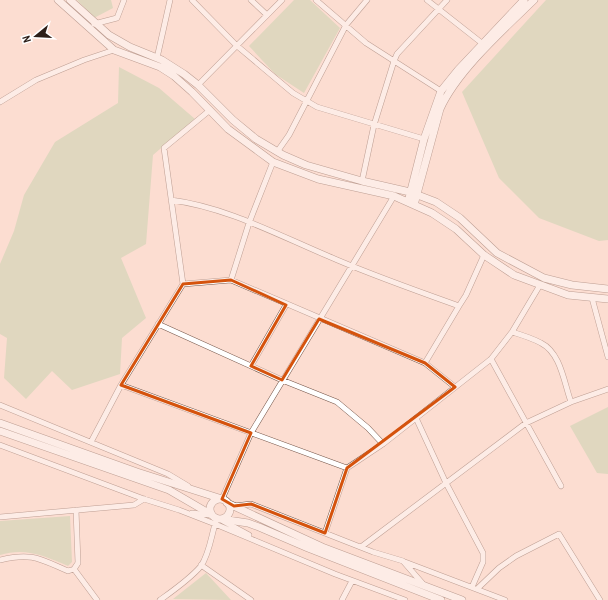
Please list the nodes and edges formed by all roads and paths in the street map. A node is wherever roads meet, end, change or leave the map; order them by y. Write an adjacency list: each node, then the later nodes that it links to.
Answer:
1 (58, 0): 20 (street)
2 (70, 0): 16 (street)
3 (124, 0): 16 (street)
4 (170, 0): 21 (street)
5 (192, 0): 19 (street)
6 (251, 0): 15 (street)
7 (282, 0): 15 (street)
8 (316, 0): 17 (street)
9 (367, 0): 17 (street)
10 (427, 0): 14 (street)
11 (447, 0): 14 (street)
12 (524, 0): 18 (street)
13 (534, 0): 33 (street)
14 (438, 9): 18 (street); 22 (street)
15 (267, 15): 19 (street)
16 (94, 24): 21 (street)
17 (346, 25): 22 (street); 25 (street)
18 (483, 44): 24 (street)
19 (236, 45): 23 (street); 25 (street)
20 (114, 50): 26 (street); 27 (street)
21 (157, 58): 23 (street)
22 (394, 61): 24 (street); 28 (street)
23 (198, 85): 30 (street)
24 (441, 91): 29 (street)
25 (306, 101): 28 (street); 30 (street)
26 (0, 102)
27 (210, 110): 31 (street); 35 (street)
28 (374, 125): 29 (street); 32 (street)
29 (424, 139): 33 (street)
30 (277, 152): 32 (street)
31 (273, 162): 34 (street); 37 (street)
32 (362, 181): 33 (street)
33 (414, 193): 36 (street); 43 (street)
34 (394, 196): 36 (street); 39 (street)
35 (171, 200): 37 (street); 41 (street)
36 (411, 204): 38 (street)
37 (249, 223): 39 (street); 40 (street)
38 (484, 255): 42 (street); 47 (street)
39 (352, 266): 47 (street); 48 (street)
40 (231, 280): 41 (street); 46 (street)
41 (183, 284): 49 (street)
42 (540, 285): 44 (street); 50 (street)
43 (608, 289)
44 (592, 298): 45 (street); 51 (street)
45 (608, 299)
46 (286, 305): 48 (street); 54 (street)
47 (459, 306): 53 (street)
48 (319, 319): 53 (street); 55 (street)
49 (158, 324): 54 (street); 56 (street)
50 (512, 332): 52 (street); 59 (street)
51 (608, 357)
52 (491, 359): 57 (street); 63 (street)
53 (425, 363): 57 (street)
54 (251, 366): 55 (street)
55 (282, 380): 65 (street); 67 (street)
56 (121, 386): 65 (street); 66 (street)
57 (455, 387): 61 (street)
58 (608, 389): 59 (street)
59 (570, 402): 63 (street)
60 (0, 405): 66 (street)
61 (416, 418): 67 (street); 70 (street)
62 (0, 423): 72 (street)
63 (526, 423): 70 (street); 71 (street)
64 (0, 432): 79 (street)
65 (251, 433): 69 (street); 74 (street)
66 (91, 442): 72 (street)
67 (383, 444): 69 (street)
68 (0, 445): 73 (street)
69 (347, 468): 80 (street)
70 (446, 483): 81 (street); 88 (street)
71 (561, 486)
72 (197, 491): 74 (street)
73 (144, 499): 76 (street); 77 (street)
74 (224, 501): 75 (street); 79 (street); 79 (street)
75 (234, 506): 80 (street); 87 (street)
76 (76, 510): 78 (street); 85 (street)
77 (179, 510): 79 (street); 79 (street)
78 (0, 517)
79 (216, 519): 84 (street); 86 (street); 94 (street)
80 (325, 533): 81 (street)
81 (361, 547): 83 (street)
82 (0, 560): 85 (street)
83 (403, 561): 87 (street); 88 (street)
84 (201, 565): 90 (street); 91 (street)
85 (74, 569): 89 (street)
86 (352, 581): 92 (street); 93 (street)
87 (426, 586): 95 (street)
88 (475, 588): 96 (street); 97 (street)
89 (97, 600)
90 (160, 600)
91 (251, 600)
92 (342, 600)
93 (405, 600)
94 (441, 600)
95 (462, 600)
96 (505, 600)
97 (600, 600)

